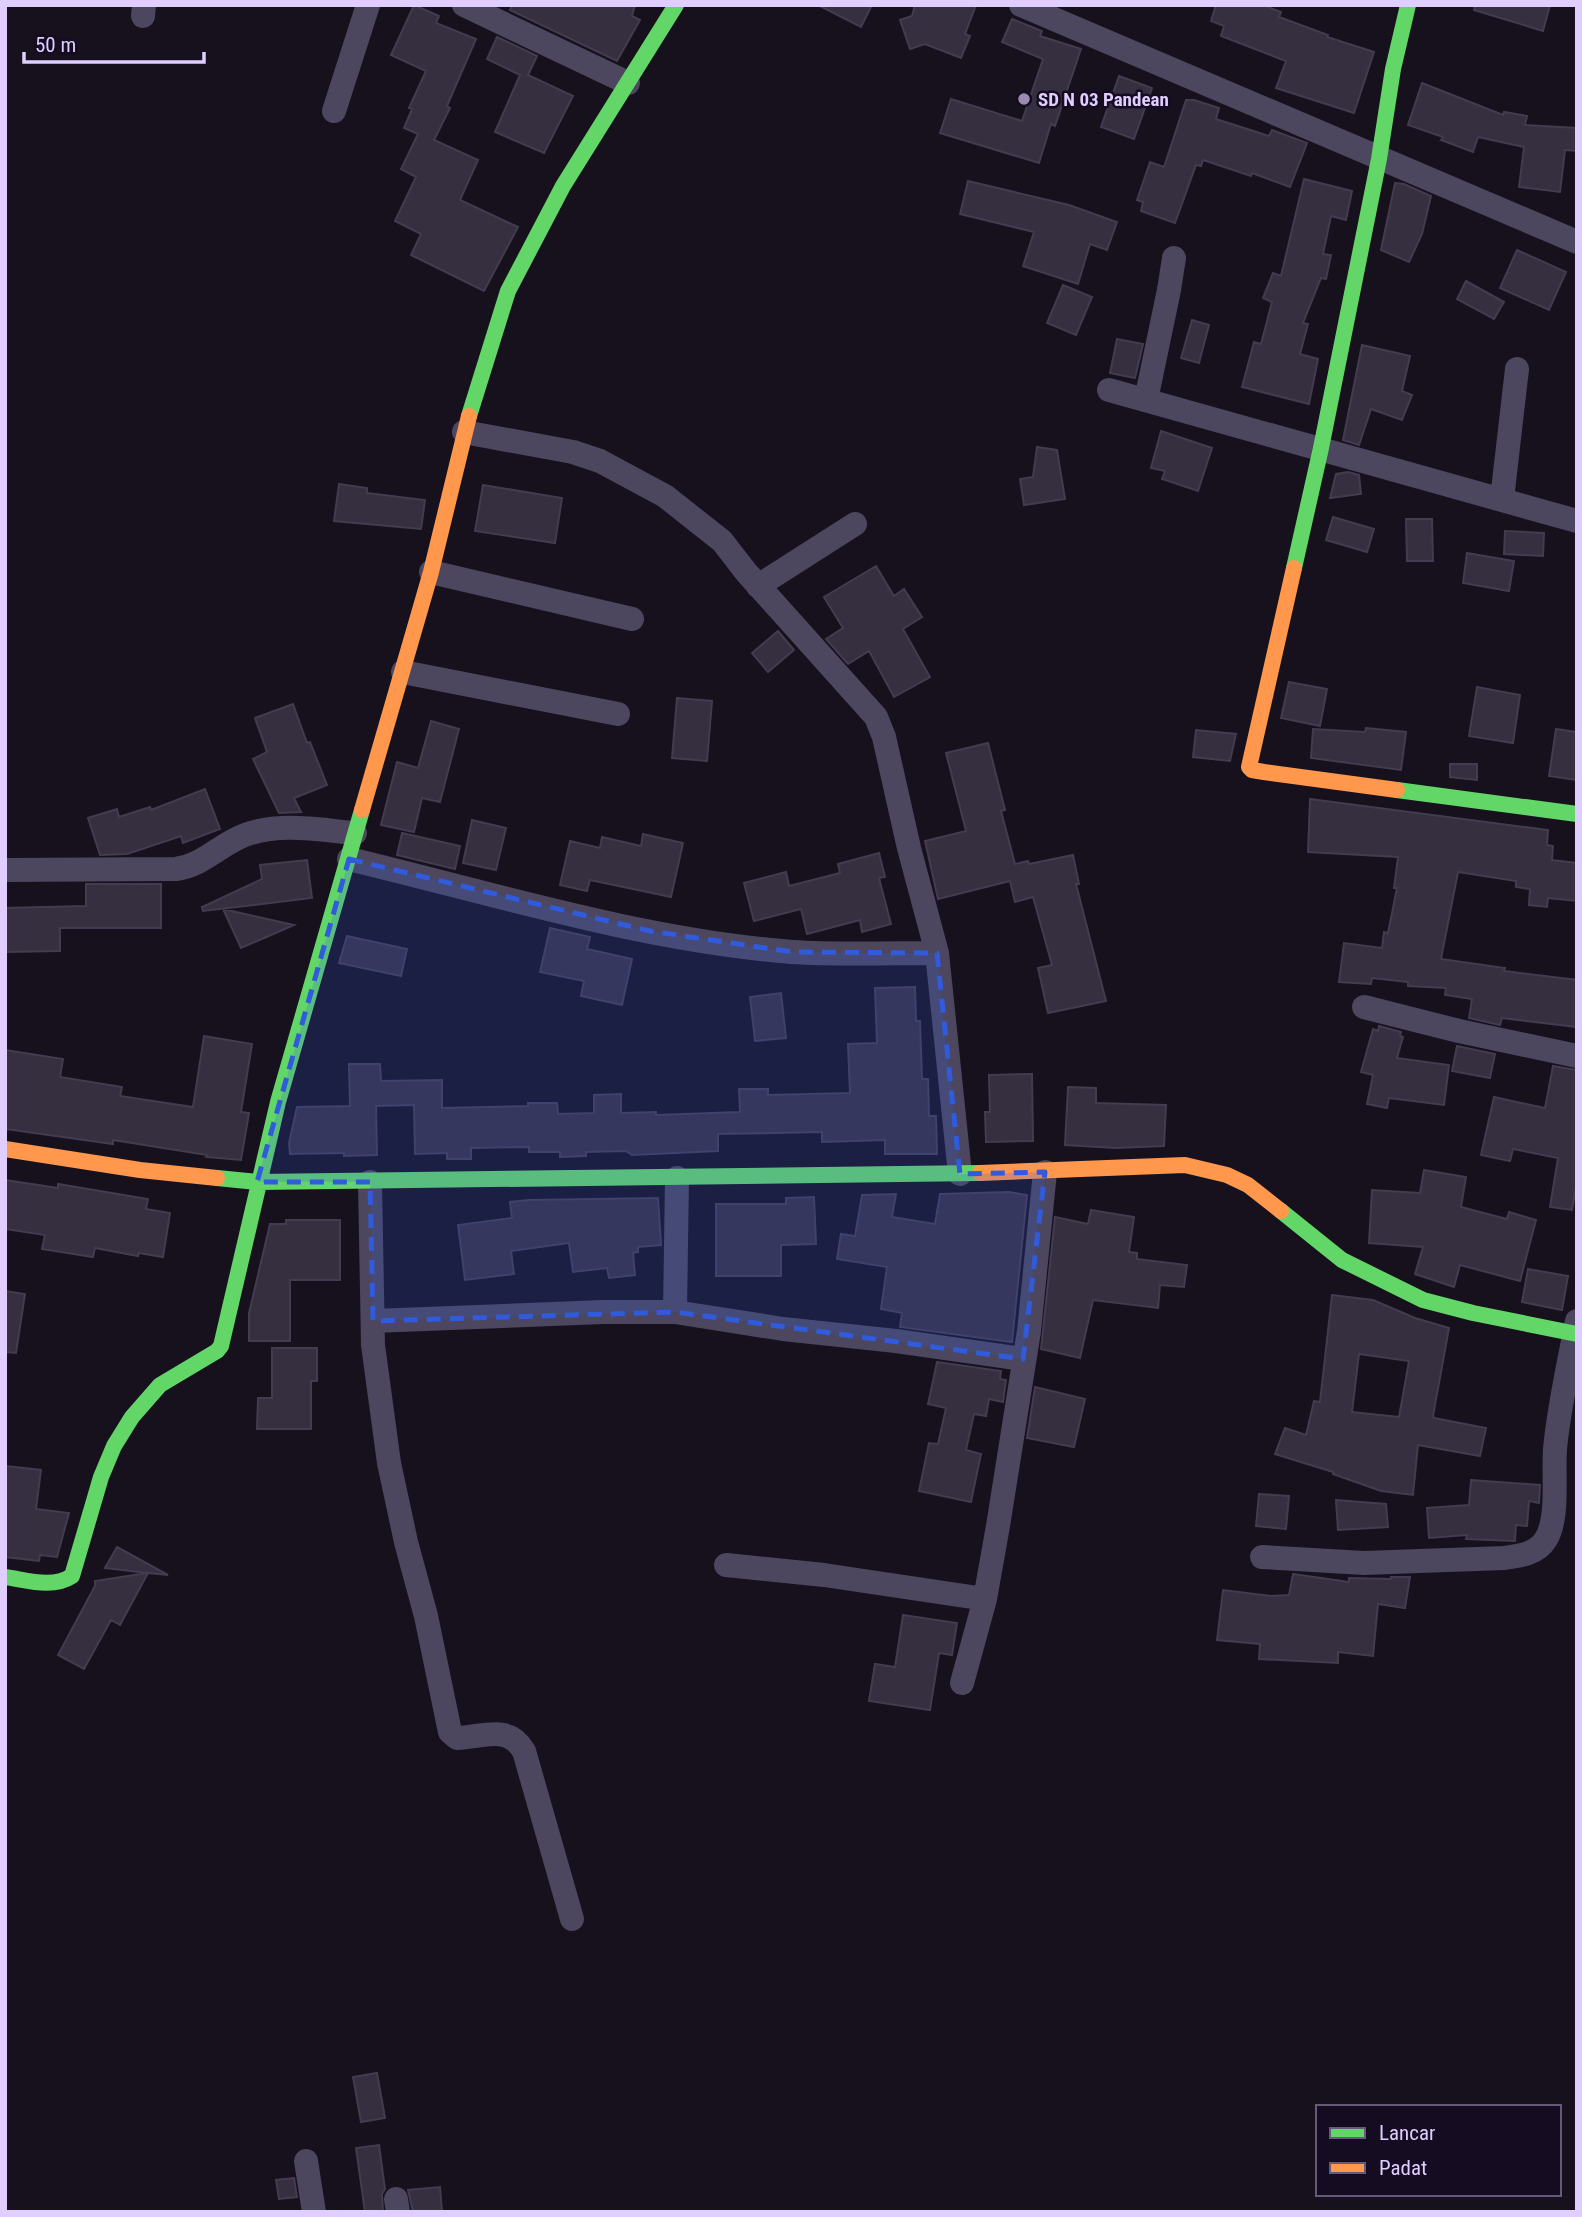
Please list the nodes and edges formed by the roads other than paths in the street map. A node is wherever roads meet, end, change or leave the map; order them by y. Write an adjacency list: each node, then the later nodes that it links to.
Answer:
1 (368, 5): 7 (street)
2 (464, 5): 6 (street)
3 (676, 5): 6 (street)
4 (1021, 5): 8 (street)
5 (1408, 5): 8 (street)
6 (628, 83): 14 (street)
7 (334, 111)
8 (1379, 159): 9 (street); 15 (street)
9 (1577, 242)
10 (1174, 258): 13 (street)
11 (1517, 369): 16 (street)
12 (1109, 390): 13 (street)
13 (1146, 400): 15 (street)
14 (464, 432): 19 (street); 20 (street)
15 (1321, 448): 16 (street); 24 (street)
16 (1502, 499): 17 (street)
17 (1577, 521)
18 (855, 524): 20 (street)
19 (431, 572): 21 (street); 22 (street)
20 (758, 586): 28 (street)
21 (632, 618)
22 (403, 672): 23 (street); 25 (street)
23 (618, 714)
24 (1577, 814)
25 (355, 833): 26 (street); 27 (street)
26 (349, 859): 28 (street); 35 (street)
27 (5, 870)
28 (937, 953): 33 (street)
29 (1364, 1007): 30 (street)
30 (1577, 1056)
31 (5, 1149): 35 (street)
32 (1045, 1172): 33 (street); 39 (street); 40 (street)
33 (960, 1174): 34 (street)
34 (677, 1178): 36 (street); 37 (street)
35 (257, 1182): 36 (street); 43 (street)
36 (370, 1182): 38 (street)
37 (675, 1312): 38 (street); 40 (street)
38 (373, 1321): 46 (street)
39 (1576, 1330): 41 (street)
40 (1023, 1359): 44 (street)
41 (1262, 1557)
42 (726, 1565): 44 (street)
43 (5, 1577)
44 (985, 1598): 45 (street)
45 (962, 1683)
46 (572, 1919)
47 (306, 2161): 48 (street)
48 (314, 2212)

